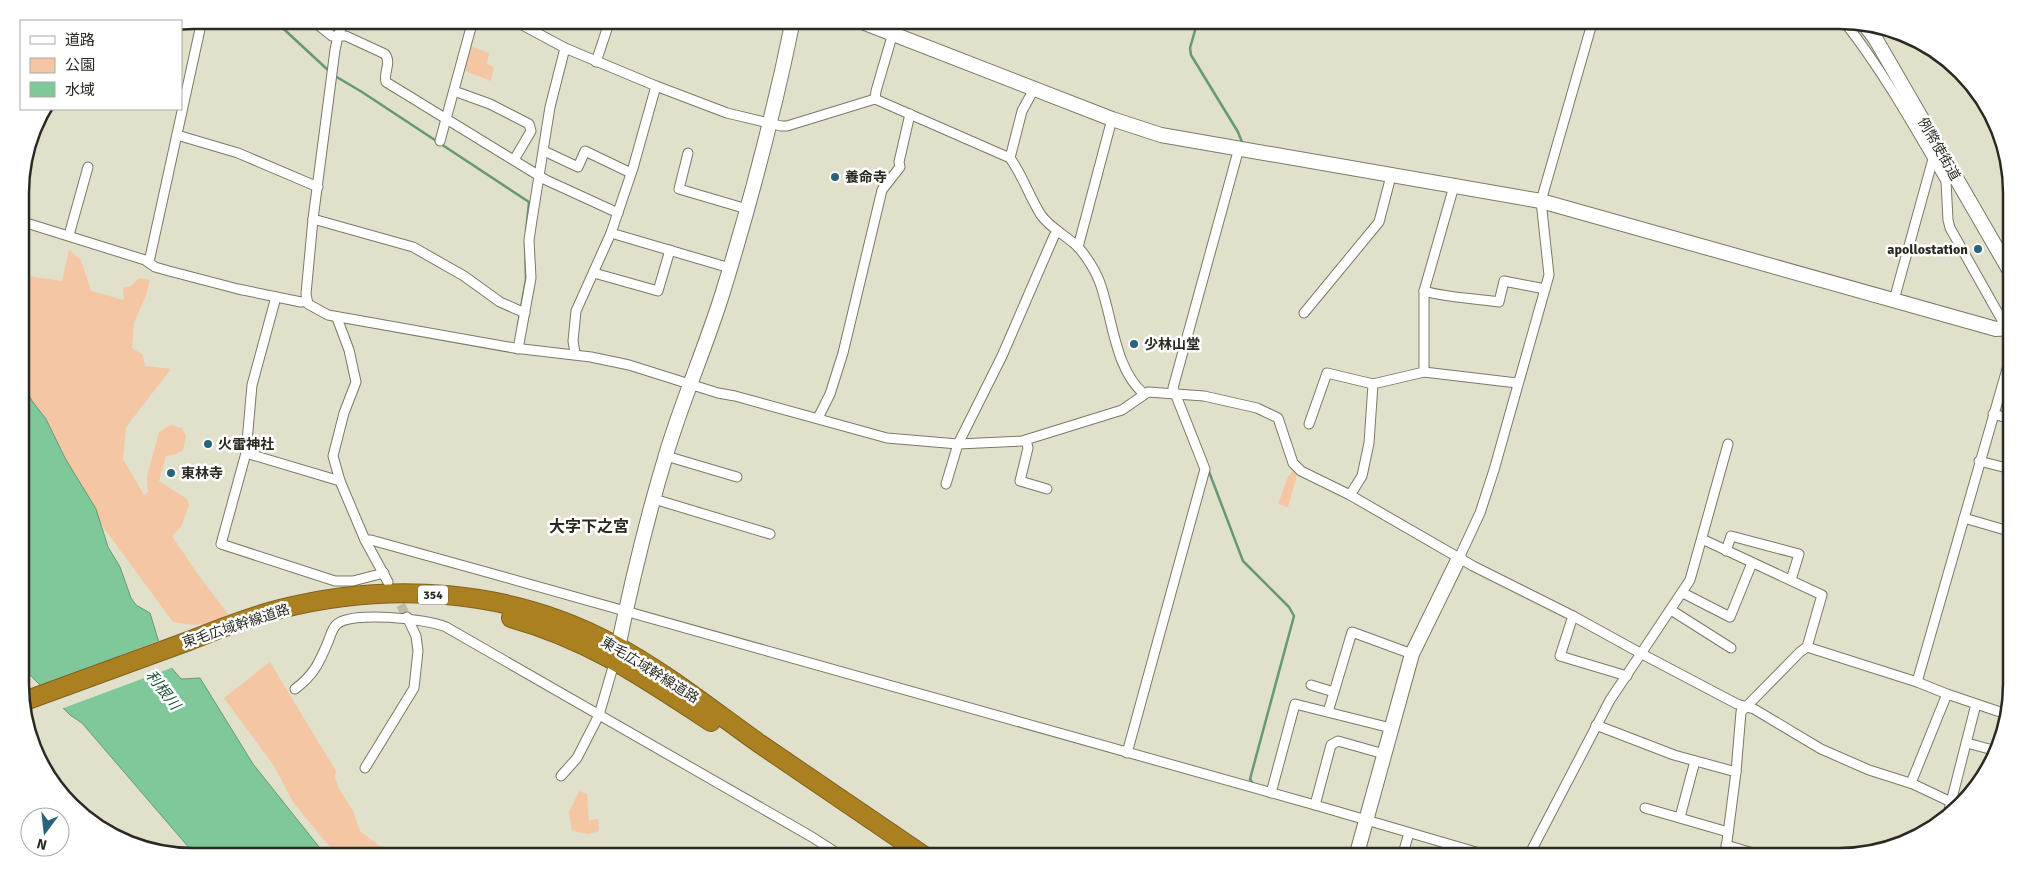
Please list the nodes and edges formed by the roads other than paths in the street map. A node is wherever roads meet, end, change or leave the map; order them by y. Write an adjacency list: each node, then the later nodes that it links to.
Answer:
1 (200, 29): 20 (street)
2 (323, 29): 13 (street)
3 (341, 29): 13 (street)
4 (470, 29): 18 (street)
5 (530, 29): 14 (street)
6 (607, 29): 15 (street)
7 (791, 29): 25 (street)
8 (880, 29): 12 (street)
9 (1590, 29): 41 (street)
10 (1850, 29): 32 (street)
11 (1878, 33): 38 (street, 例幣使街道)
12 (893, 34): 17 (street); 19 (street)
13 (338, 36): 23 (street); 40 (street)
14 (565, 48): 15 (street); 29 (street)
15 (596, 62): 16 (street)
16 (656, 86): 25 (street); 35 (street)
17 (1034, 89): 24 (street); 31 (street)
18 (454, 91): 23 (street); 33 (street)
19 (876, 99): 22 (street); 25 (street)
20 (182, 106)
21 (181, 110): 26 (street)
22 (910, 114): 31 (street); 76 (street)
23 (447, 119): 27 (street); 33 (street)
24 (1112, 119): 28 (street); 49 (street)
25 (770, 124): 42 (street)
26 (177, 135): 40 (street); 52 (street)
27 (440, 141)
28 (1239, 148): 37 (street); 73 (street)
29 (544, 151): 35 (street); 36 (street)
30 (688, 153): 42 (street)
31 (1010, 158): 46 (street)
32 (1933, 159): 38 (street); 58 (street)
33 (514, 160): 36 (street)
34 (88, 167): 48 (street)
35 (631, 173): 43 (street)
36 (539, 176): 43 (street); 60 (street)
37 (1391, 176): 39 (street); 61 (street)
38 (1949, 176): 51 (street, 例幣使街道); 63 (street)
39 (1454, 186): 41 (street); 56 (street)
40 (318, 187): 44 (street)
41 (1541, 201): 55 (street); 58 (street)
42 (747, 209): 53 (street)
43 (618, 213): 47 (street)
44 (313, 219): 59 (street); 60 (street)
45 (29, 224): 48 (street)
46 (1058, 231): 49 (street); 79 (street)
47 (611, 233): 50 (street); 54 (street)
48 (69, 235): 52 (street)
49 (1078, 247): 72 (street)
50 (670, 250): 53 (street); 54 (street)
51 (2003, 261)
52 (148, 262): 57 (street)
53 (730, 268): 70 (street)
54 (594, 273): 66 (street)
55 (1545, 289): 56 (street); 69 (street)
56 (1424, 291): 67 (street)
57 (276, 297): 59 (street); 81 (street)
58 (1894, 300): 64 (street)
59 (306, 301): 62 (street)
60 (525, 313): 65 (street)
61 (1304, 313)
62 (337, 318): 65 (street); 86 (street)
63 (2003, 319)
64 (2003, 330)
65 (518, 349): 66 (street)
66 (575, 354): 70 (street)
67 (1424, 372): 69 (street); 71 (street)
68 (2003, 381): 74 (street)
69 (1517, 383): 97 (street)
70 (690, 384): 76 (street); 82 (street)
71 (1373, 384): 77 (street); 89 (street)
72 (1144, 394): 73 (street); 78 (street)
73 (1176, 394): 89 (street); 128 (street)
74 (1993, 414): 75 (street); 83 (street)
75 (2003, 417)
76 (818, 418): 79 (street)
77 (1309, 424)
78 (1026, 440): 79 (street); 88 (street)
79 (958, 444): 87 (street)
80 (1728, 444): 94 (street)
81 (246, 453): 86 (street); 95 (street)
82 (666, 456): 85 (street); 90 (street)
83 (1979, 461): 84 (street); 91 (street)
84 (2003, 468)
85 (737, 477)
86 (340, 480): 95 (street)
87 (946, 484)
88 (1047, 489)
89 (1350, 495): 97 (street)
90 (654, 498): 93 (street); 102 (street)
91 (1964, 518): 92 (street); 112 (street)
92 (2003, 529)
93 (770, 534)
94 (1702, 539): 96 (street); 100 (street)
95 (365, 540): 102 (street)
96 (1726, 551): 98 (street); 99 (street)
97 (1459, 558): 104 (street); 109 (street)
98 (1752, 562): 99 (street); 100 (street)
99 (1791, 580): 106 (street)
100 (1683, 593): 101 (street)
101 (1671, 610): 107 (street); 110 (street)
102 (626, 612): 108 (street); 128 (street)
103 (407, 616): 114 (street); 123 (street); 131 (street)
104 (1573, 616): 110 (street); 111 (street)
105 (245, 626): 108 (highway, 東毛広域幹線道路 / 354); 117 (highway, 東毛広域幹線道路 / 354); 120 (highway, 東毛広域幹線道路 / 354)
106 (1807, 647): 112 (street); 119 (street)
107 (1731, 648)
108 (617, 654): 123 (street); 145 (highway, 東毛広域幹線道路 / 354); 146 (highway, 東毛広域幹線道路 / 354)
109 (1412, 654): 115 (street); 125 (street)
110 (1642, 654): 111 (street); 119 (street)
111 (1627, 676): 124 (street)
112 (1917, 682): 116 (street)
113 (1312, 685): 115 (street)
114 (295, 689)
115 (1334, 692): 121 (street)
116 (1947, 694): 118 (street); 134 (street)
117 (30, 699)
118 (1976, 704): 122 (street); 126 (street)
119 (1746, 706): 132 (street); 134 (street)
120 (31, 709)
121 (1328, 712): 125 (street); 135 (street)
122 (2001, 712)
123 (599, 715): 133 (street); 144 (street)
124 (1596, 725): 130 (street); 150 (street)
125 (1391, 728): 129 (street)
126 (1967, 743): 127 (street); 136 (street)
127 (1990, 749)
128 (1126, 753): 135 (street)
129 (1384, 754): 137 (street); 140 (street)
130 (1695, 761): 132 (street); 139 (street)
131 (365, 768)
132 (1736, 772): 142 (street)
133 (561, 776)
134 (1911, 783): 136 (street)
135 (1271, 793): 137 (street)
136 (1951, 802)
137 (1315, 805): 140 (street)
138 (1645, 808): 139 (street)
139 (1680, 817): 142 (street)
140 (1366, 820): 141 (street); 147 (street)
141 (1409, 832): 148 (street); 149 (street)
142 (1728, 832): 143 (street)
143 (1726, 845): 151 (street); 152 (street)
144 (829, 848)
145 (897, 848)
146 (913, 848)
147 (1358, 848)
148 (1405, 848)
149 (1462, 848)
150 (1533, 848)
151 (1726, 848)
152 (1736, 848)

